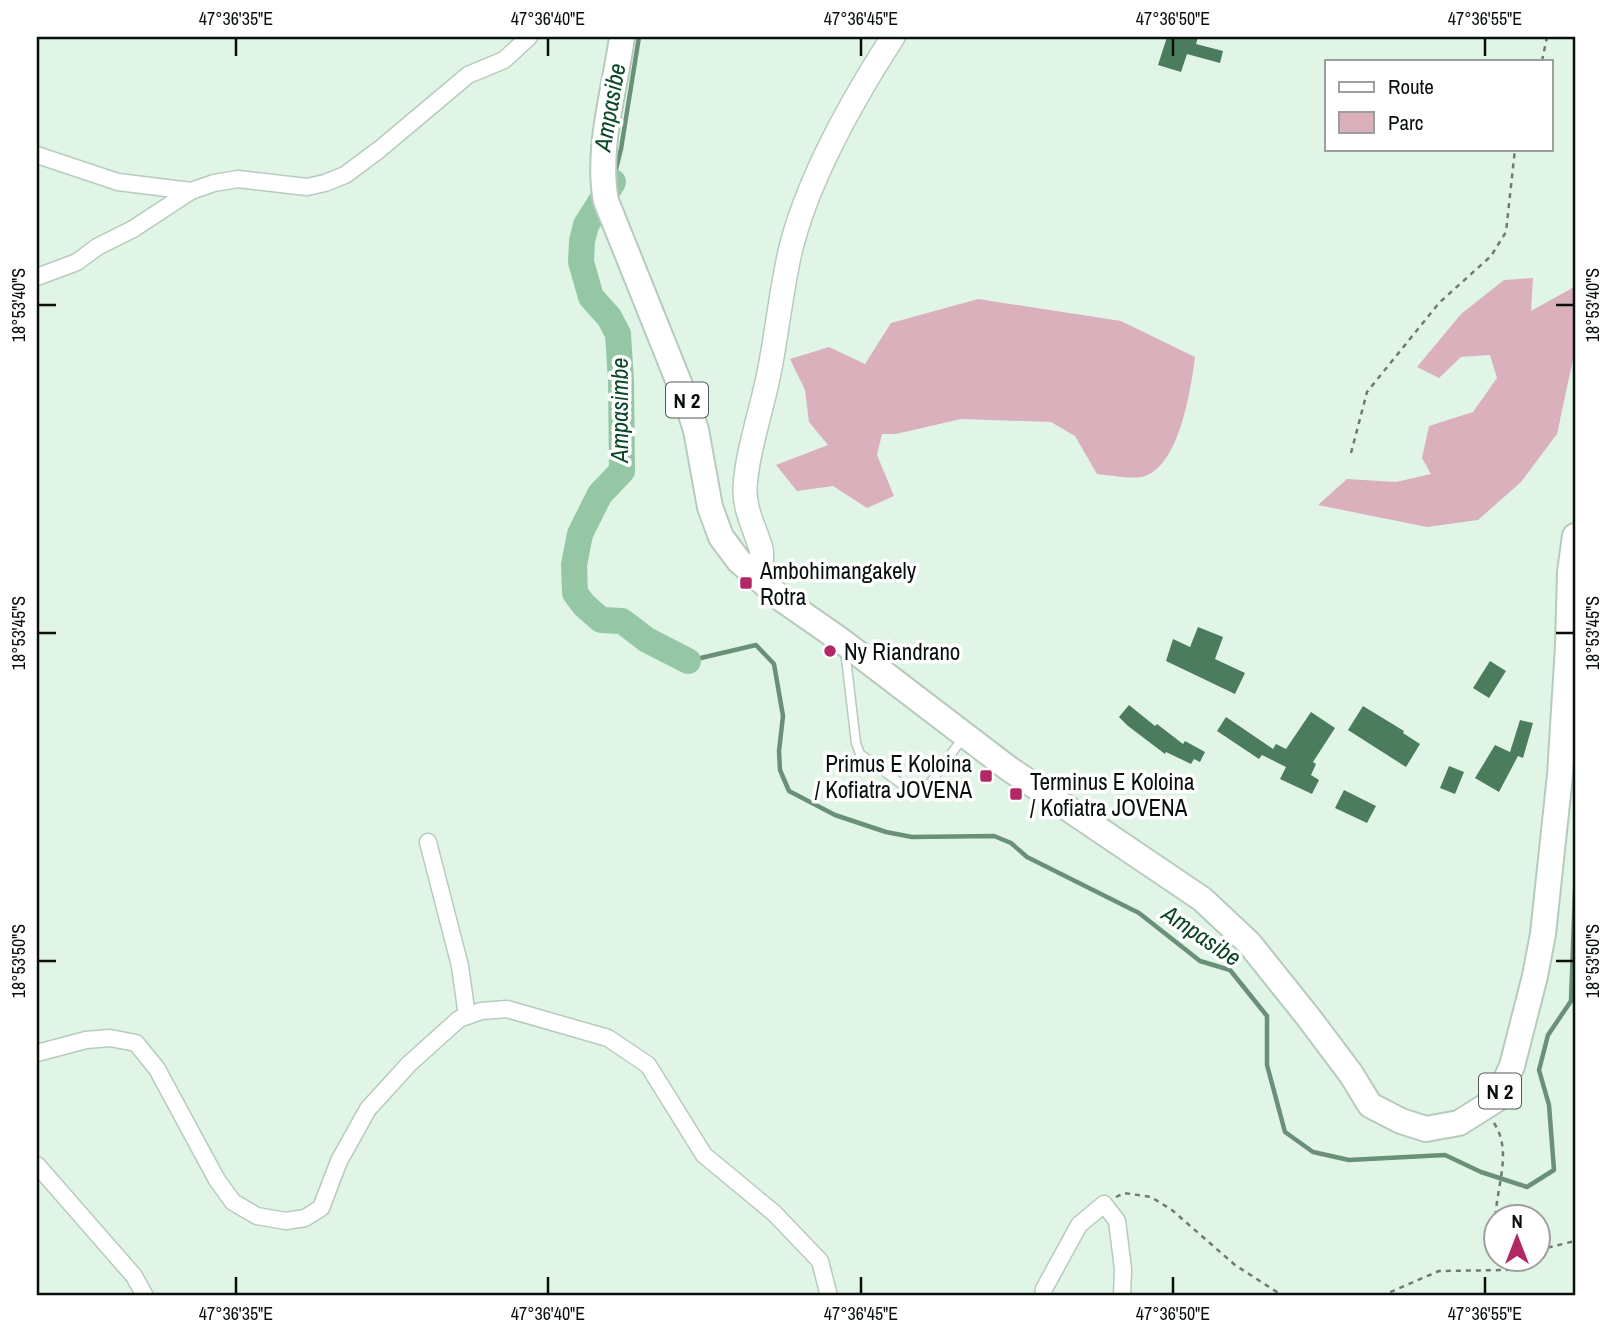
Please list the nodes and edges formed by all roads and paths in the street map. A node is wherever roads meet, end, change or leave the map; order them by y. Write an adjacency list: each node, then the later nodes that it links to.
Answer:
1 (528, 37): 8 (street)
2 (622, 37): 12 (main road, N 2)
3 (893, 37): 12 (street)
4 (1547, 37): 5 (path)
5 (1542, 60)
6 (1515, 150): 10 (path)
7 (37, 155): 8 (street)
8 (191, 191): 9 (street)
9 (37, 277)
10 (1351, 453)
11 (1575, 536): 18 (main road, N 2)
12 (759, 580): 13 (main road, N 2)
13 (844, 644): 14 (main road, N 2); 14 (lane)
14 (965, 735): 18 (main road, N 2)
15 (428, 842): 16 (street)
16 (467, 1016): 17 (street); 26 (street)
17 (37, 1054)
18 (1479, 1111): 21 (path)
19 (37, 1165): 25 (street)
20 (1104, 1204): 27 (street); 28 (street); 29 (path)
21 (1497, 1204)
22 (1575, 1241): 23 (path)
23 (1552, 1247)
24 (1482, 1270): 30 (path)
25 (145, 1296)
26 (829, 1296)
27 (1043, 1296)
28 (1122, 1296)
29 (1292, 1296)
30 (1381, 1296)

